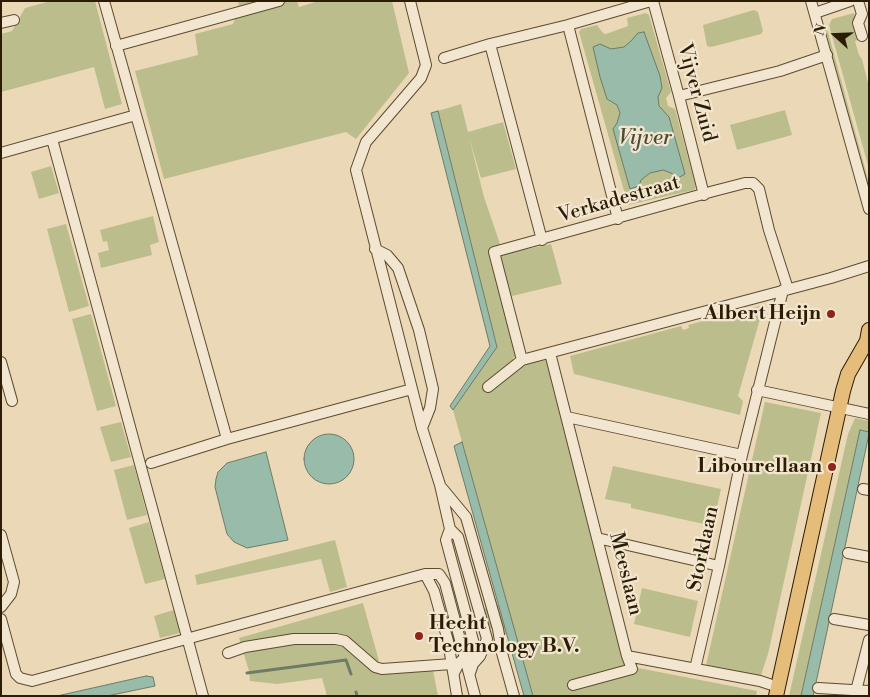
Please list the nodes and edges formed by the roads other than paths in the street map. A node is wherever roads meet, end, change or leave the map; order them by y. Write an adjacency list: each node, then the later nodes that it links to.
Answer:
1 (104, 1): 15 (street)
2 (279, 1): 15 (street)
3 (410, 1): 26 (street)
4 (652, 1): 12 (street); 18 (street, Vijver Zuid)
5 (811, 1): 8 (street)
6 (850, 1): 8 (street)
7 (858, 1): 9 (street)
8 (815, 13): 16 (street)
9 (865, 18): 13 (street)
10 (14, 20): 11 (street)
11 (1, 23)
12 (568, 25): 14 (street); 24 (street)
13 (862, 36)
14 (490, 44): 17 (street); 25 (street)
15 (116, 46): 19 (street)
16 (827, 55): 18 (street); 23 (street)
17 (444, 58)
18 (679, 96): 22 (street, Vijver Zuid)
19 (136, 115): 20 (street); 41 (street)
20 (52, 139): 21 (street); 56 (street)
21 (1, 154)
22 (704, 194): 24 (street, Verkadestraat); 28 (street, Verkadestraat)
23 (869, 209)
24 (618, 219): 25 (street, Verkadestraat)
25 (542, 240): 31 (street, Verkadestraat)
26 (375, 248): 34 (street); 40 (street)
27 (869, 266): 28 (street)
28 (785, 289): 30 (street); 35 (street, Storklaan)
29 (868, 337): 37 (main road)
30 (550, 353): 31 (street); 39 (street, Meeslaan)
31 (522, 360): 33 (street)
32 (1, 362): 36 (street)
33 (488, 387)
34 (412, 389): 40 (street); 41 (street)
35 (757, 390): 37 (street); 42 (street, Storklaan)
36 (12, 400)
37 (839, 407): 38 (street); 68 (main road)
38 (869, 414)
39 (567, 417): 42 (street); 47 (street, Meeslaan)
40 (422, 428): 44 (street)
41 (227, 440): 43 (street)
42 (742, 455): 50 (street, Storklaan)
43 (151, 463)
44 (440, 485): 45 (street); 60 (street)
45 (450, 529): 57 (street); 61 (street)
46 (1, 535): 52 (street)
47 (597, 538): 50 (street); 62 (street, Meeslaan)
48 (848, 553): 49 (street)
49 (869, 556)
50 (719, 566): 64 (street, Storklaan)
51 (425, 574): 56 (street); 61 (street); 63 (street)
52 (1, 607)
53 (1, 619): 56 (street)
54 (834, 619): 55 (street)
55 (869, 626)
56 (188, 638): 71 (street)
57 (487, 639): 60 (street); 65 (street)
58 (869, 640): 69 (street)
59 (228, 653): 63 (street)
60 (502, 653): 74 (street)
61 (466, 656): 63 (street); 65 (street)
62 (627, 656): 64 (street); 66 (street)
63 (453, 668): 72 (street)
64 (695, 669): 68 (street)
65 (470, 673): 73 (street)
66 (573, 686)
67 (818, 688): 69 (street)
68 (777, 691)
69 (856, 691): 70 (street)
70 (869, 691)
71 (203, 696)
72 (457, 696)
73 (475, 696)
74 (514, 696)

